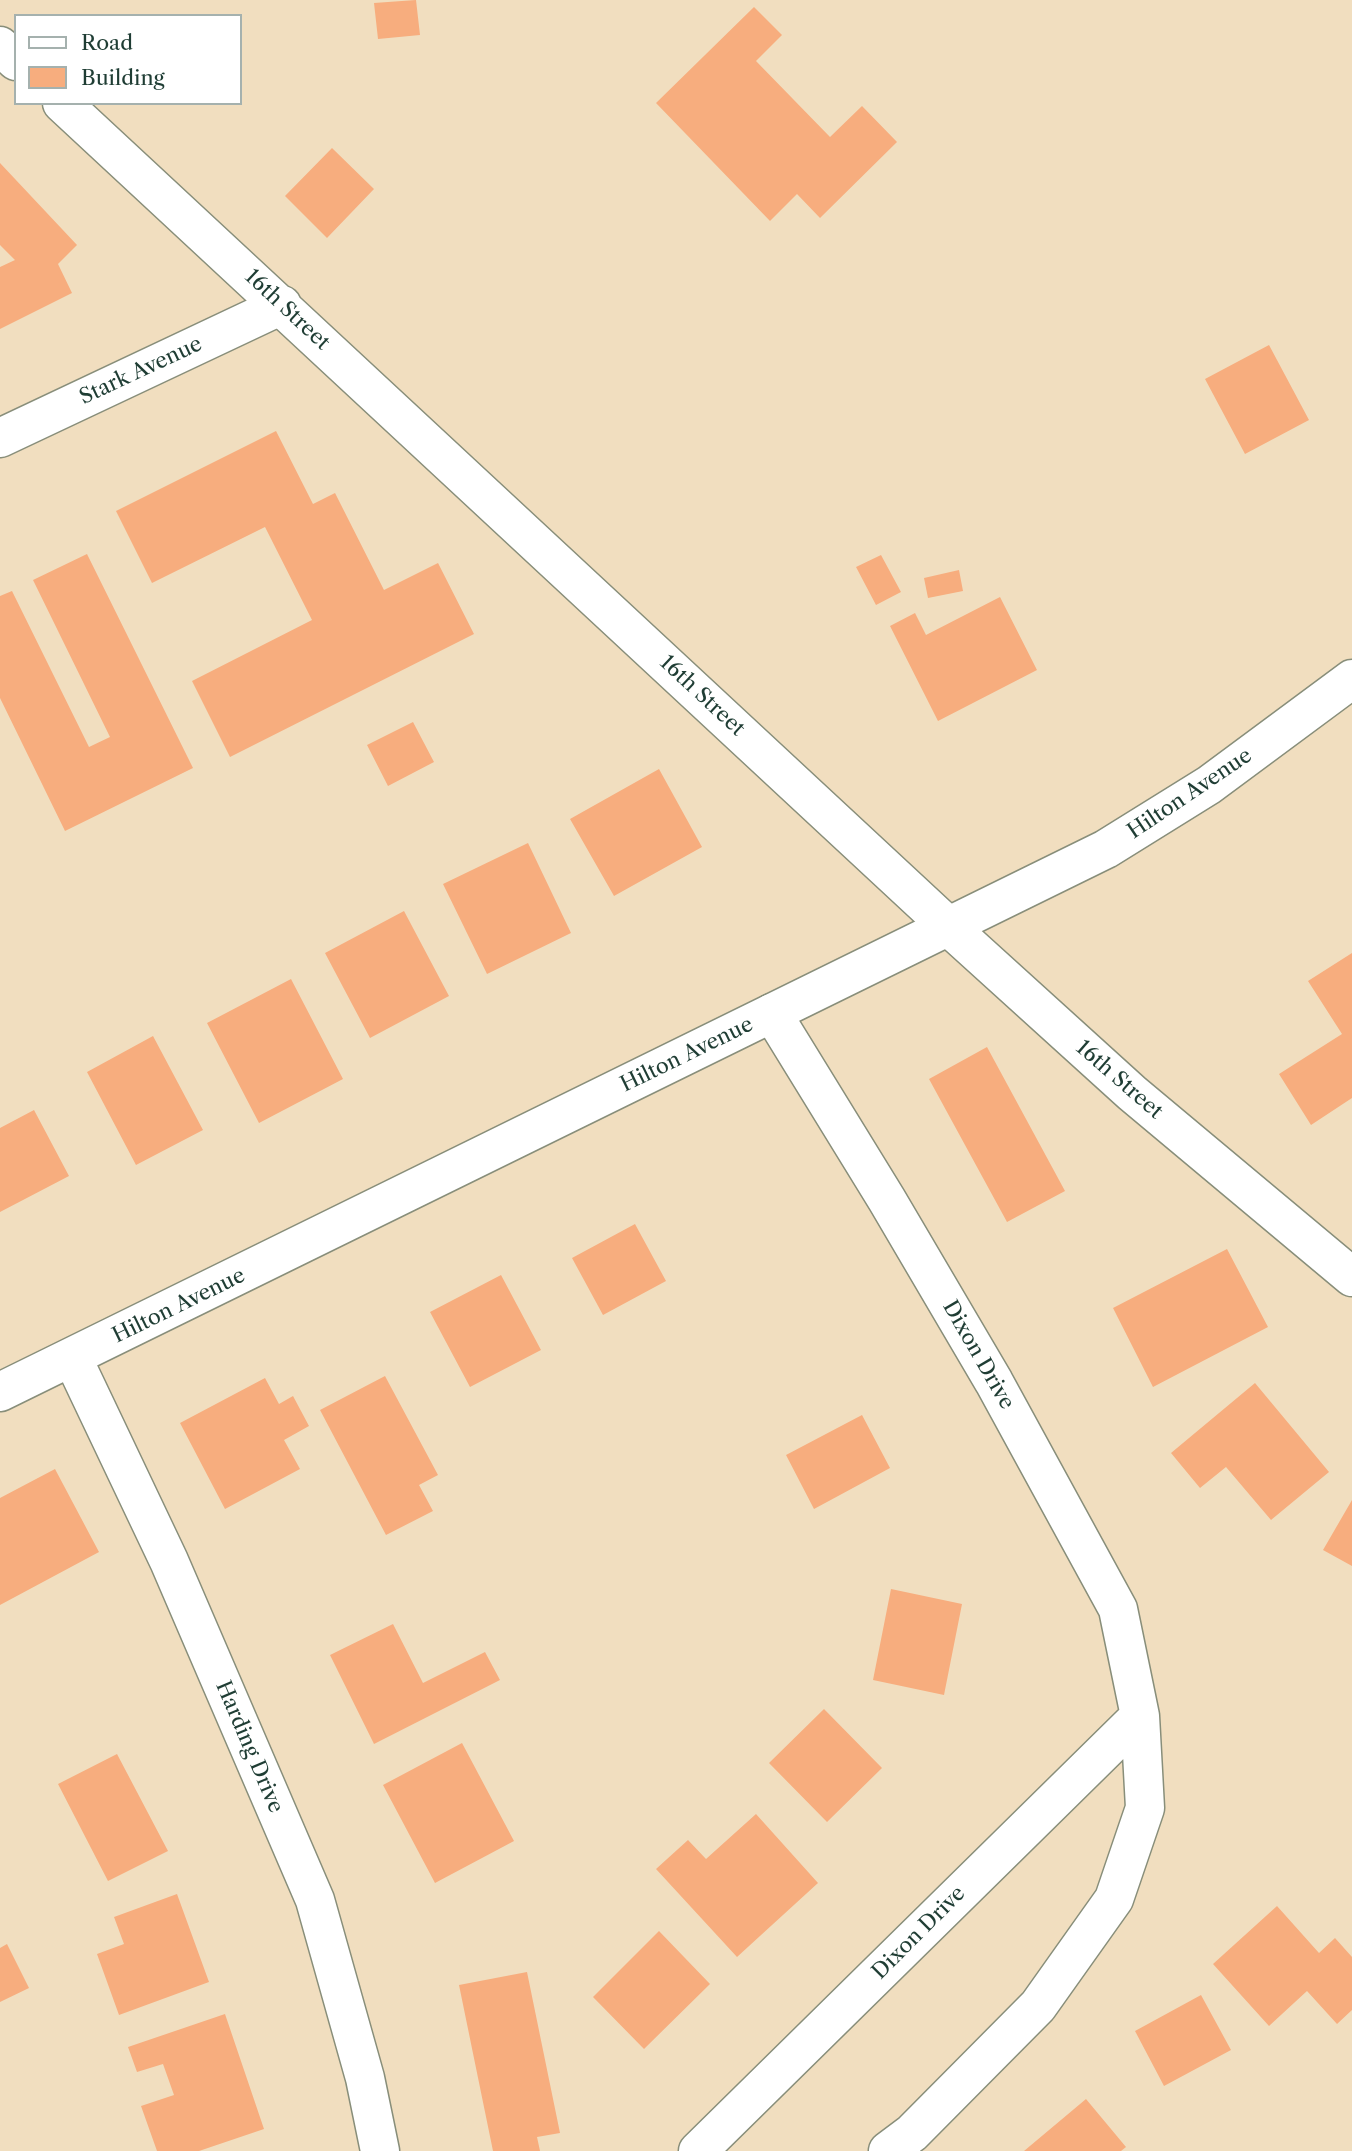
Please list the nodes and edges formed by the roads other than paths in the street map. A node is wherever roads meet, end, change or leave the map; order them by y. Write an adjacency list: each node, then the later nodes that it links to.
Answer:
1 (0, 46): 2 (street)
2 (14, 59)
3 (64, 105): 4 (street, 16th Street)
4 (282, 305): 5 (street, Stark Avenue); 7 (street, 16th Street)
5 (0, 438)
6 (1352, 679): 7 (street, Hilton Avenue)
7 (950, 928): 8 (street, Hilton Avenue); 9 (street, 16th Street)
8 (772, 1013): 10 (street, Hilton Avenue); 12 (street, Dixon Drive)
9 (1352, 1277)
10 (73, 1359): 11 (street, Hilton Avenue); 13 (street, Harding Drive)
11 (0, 1392)
12 (1140, 1716): 14 (street, Dixon Drive); 15 (street, Dixon Drive)
13 (380, 2151)
14 (698, 2151)
15 (888, 2151)

